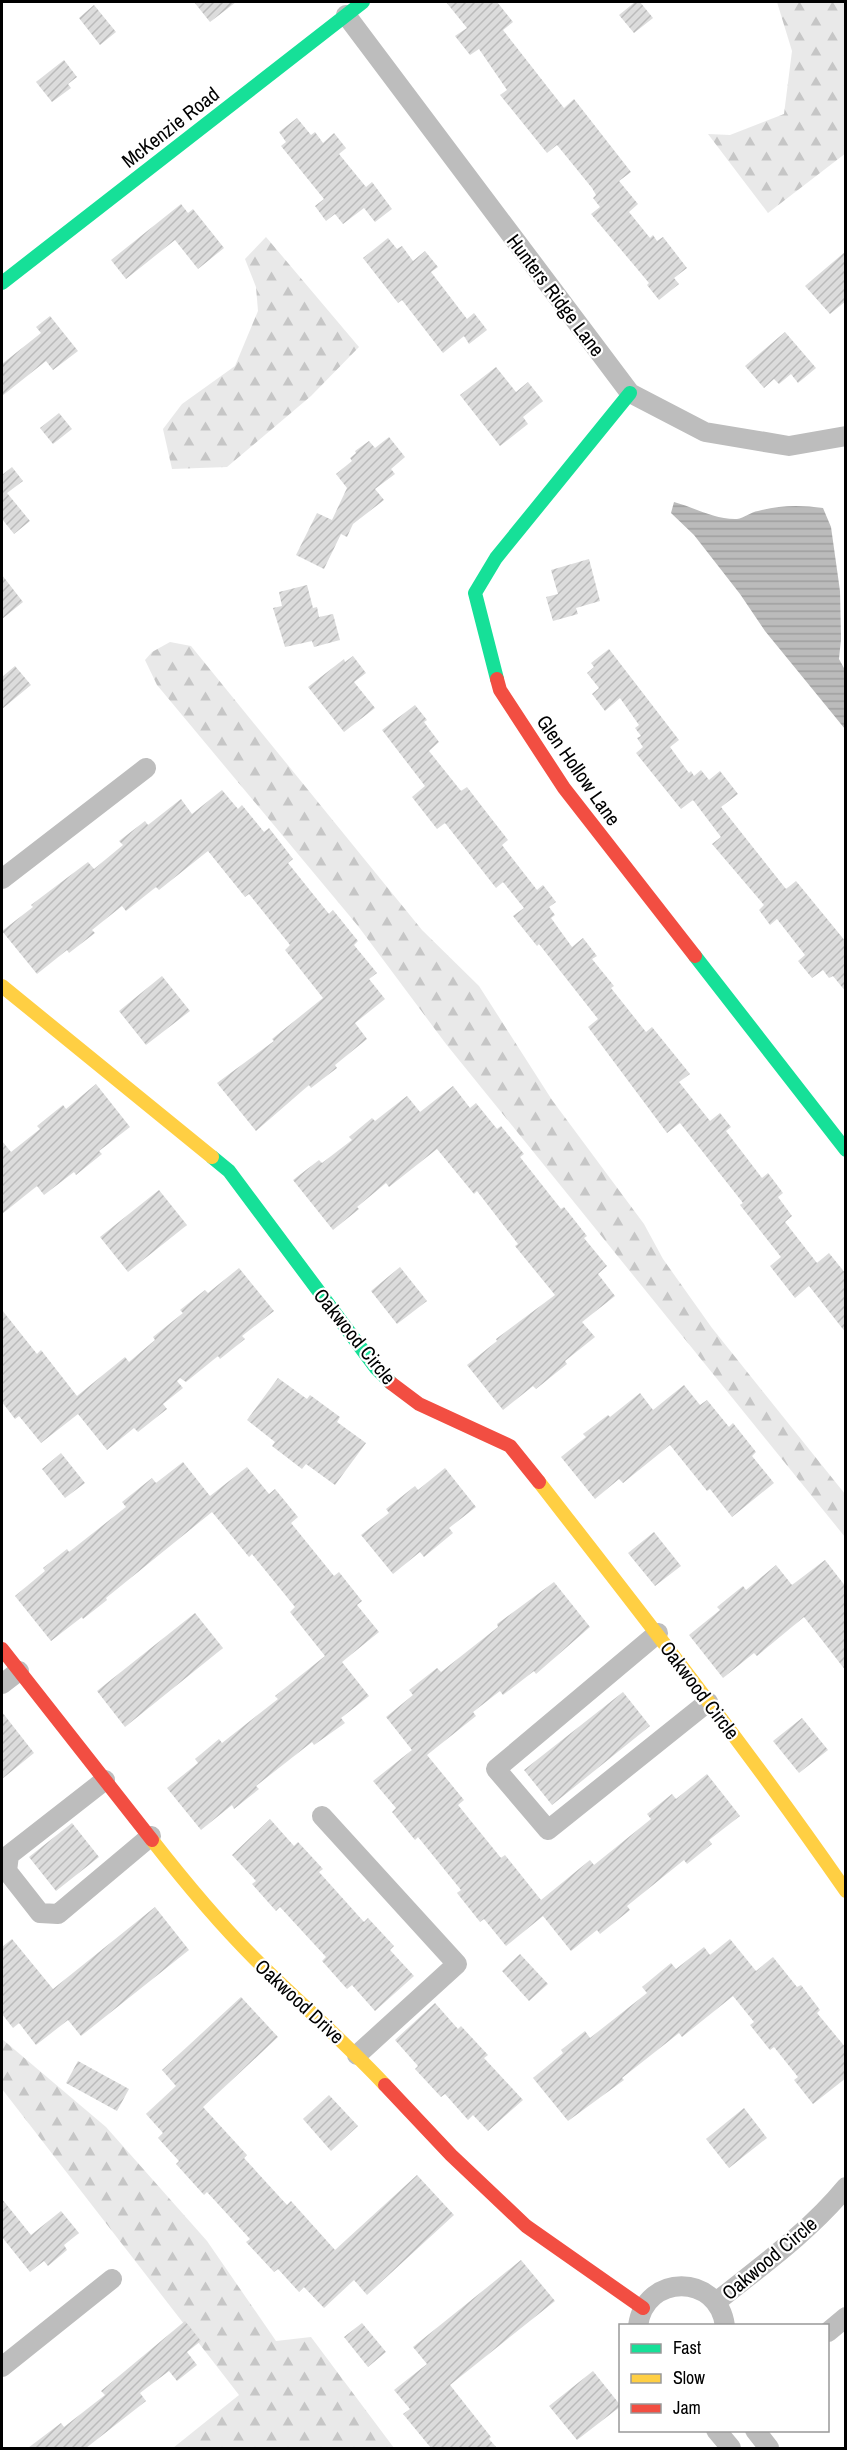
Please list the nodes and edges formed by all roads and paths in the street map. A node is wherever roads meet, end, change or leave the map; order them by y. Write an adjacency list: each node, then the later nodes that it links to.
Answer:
1 (363, 2): 2 (street, McKenzie Road)
2 (346, 15): 3 (street, McKenzie Road); 4 (street, Hunters Ridge Lane)
3 (2, 283)
4 (630, 393): 5 (street, Hunters Ridge Lane); 9 (street, Glen Hollow Lane)
5 (846, 436)
6 (146, 768): 7 (street)
7 (2, 879)
8 (2, 986): 10 (street, Oakwood Circle)
9 (846, 1150)
10 (658, 1633): 14 (street, Oakwood Circle); 14 (street)
11 (2, 1649): 12 (street, Oakwood Drive)
12 (19, 1671): 13 (street); 15 (street, Oakwood Drive)
13 (2, 1684)
14 (708, 1702): 18 (street, Oakwood Circle)
15 (105, 1780): 17 (street, Oakwood Drive); 17 (street)
16 (322, 1816): 19 (street)
17 (151, 1836): 19 (street, Oakwood Drive)
18 (846, 1891)
19 (357, 2055): 23 (street, Oakwood Drive)
20 (846, 2187): 22 (street, Oakwood Circle)
21 (112, 2279): 27 (street)
22 (716, 2302): 23 (street, Oakwood Circle); 25 (street, Oakwood Circle)
23 (640, 2317)
24 (846, 2317): 26 (street)
25 (725, 2324)
26 (829, 2331)
27 (2, 2364)
28 (718, 2432): 30 (street)
29 (757, 2432): 31 (street)
30 (731, 2448)
31 (769, 2448)

